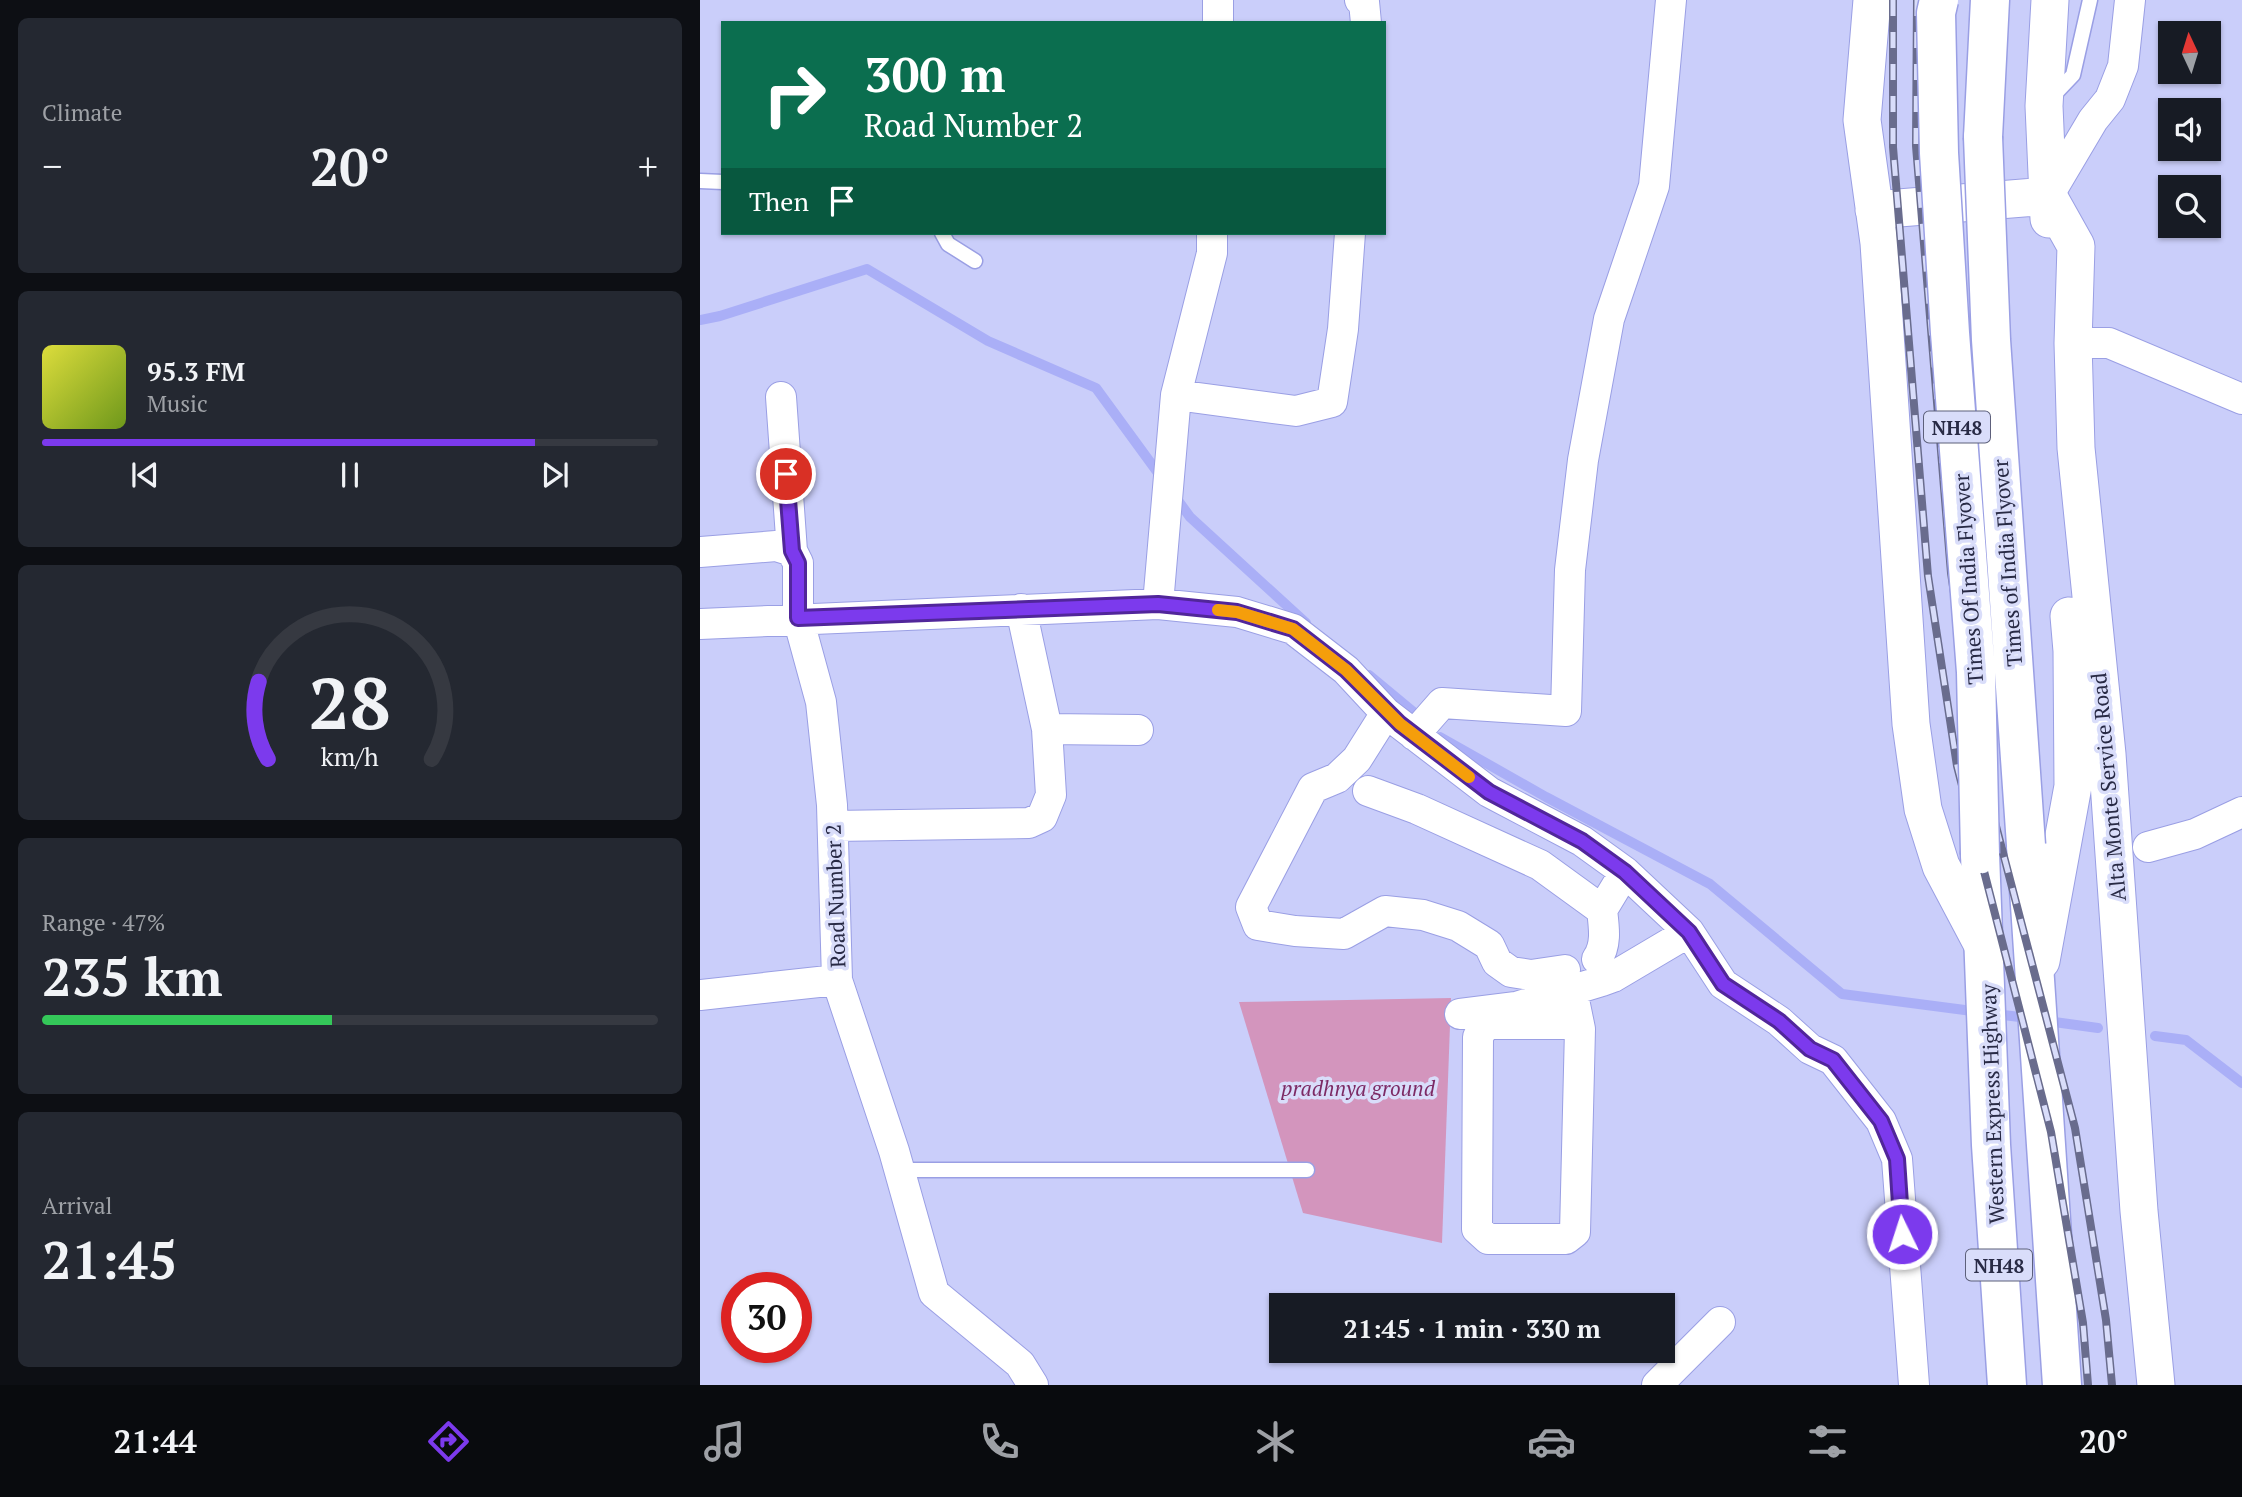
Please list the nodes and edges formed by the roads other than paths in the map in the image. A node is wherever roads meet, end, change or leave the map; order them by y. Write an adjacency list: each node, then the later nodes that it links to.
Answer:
1 (1218, 0): 10 (street)
2 (1360, 0): 11 (street)
3 (1671, 0): 34 (street)
4 (1872, 0): 16 (street)
5 (1939, 0): 44 (highway, Times Of India Flyover / NH48, bridge)
6 (1990, 0): 48 (highway, Times of India Flyover / NH48, bridge)
7 (2050, 0): 12 (street)
8 (2090, 0): 12 (lane)
9 (2130, 0): 15 (street)
10 (1218, 21)
11 (1366, 21)
12 (2044, 106): 15 (street)
13 (700, 181): 14 (lane)
14 (721, 182)
15 (2049, 196): 16 (street); 21 (street, Alta Monte Service Road); 48 (street)
16 (1874, 210): 44 (street)
17 (943, 235): 20 (lane)
18 (1212, 235): 22 (street)
19 (1350, 235): 22 (street)
20 (975, 261)
21 (2073, 343): 24 (street); 60 (street, Alta Monte Service Road)
22 (1175, 395): 27 (street)
23 (781, 397): 25 (street, Road Number 2)
24 (2242, 399)
25 (792, 551): 26 (street); 29 (street, Road Number 2)
26 (700, 552)
27 (1158, 604): 28 (street); 31 (street)
28 (1021, 609): 29 (street); 32 (street)
29 (798, 618): 30 (street); 38 (street, Road Number 2)
30 (700, 624)
31 (1386, 713): 34 (street); 47 (street)
32 (1047, 729): 33 (street); 38 (street)
33 (1138, 730)
34 (1413, 735): 36 (street)
35 (1368, 791): 39 (street)
36 (1489, 792): 39 (street); 41 (street)
37 (2242, 812): 40 (street)
38 (832, 826): 46 (street, Road Number 2)
39 (1472, 835): 42 (street)
40 (2148, 846)
41 (1625, 872): 42 (street); 43 (street)
42 (1602, 910): 45 (street)
43 (1689, 932): 47 (street); 57 (street)
44 (1985, 949): 58 (highway, Western Express Highway / NH48)
45 (1597, 959)
46 (837, 980): 49 (street); 52 (street, Road Number 2)
47 (1569, 980): 50 (street); 51 (street)
48 (2036, 989): 59 (highway, NH48)
49 (700, 995)
50 (1460, 1014)
51 (1579, 1024): 51 (street)
52 (900, 1170): 53 (lane); 55 (street, Road Number 2)
53 (1307, 1170)
54 (1720, 1322): 56 (street)
55 (1033, 1385)
56 (1657, 1385)
57 (1914, 1385)
58 (2007, 1385)
59 (2062, 1385)
60 (2156, 1385)

